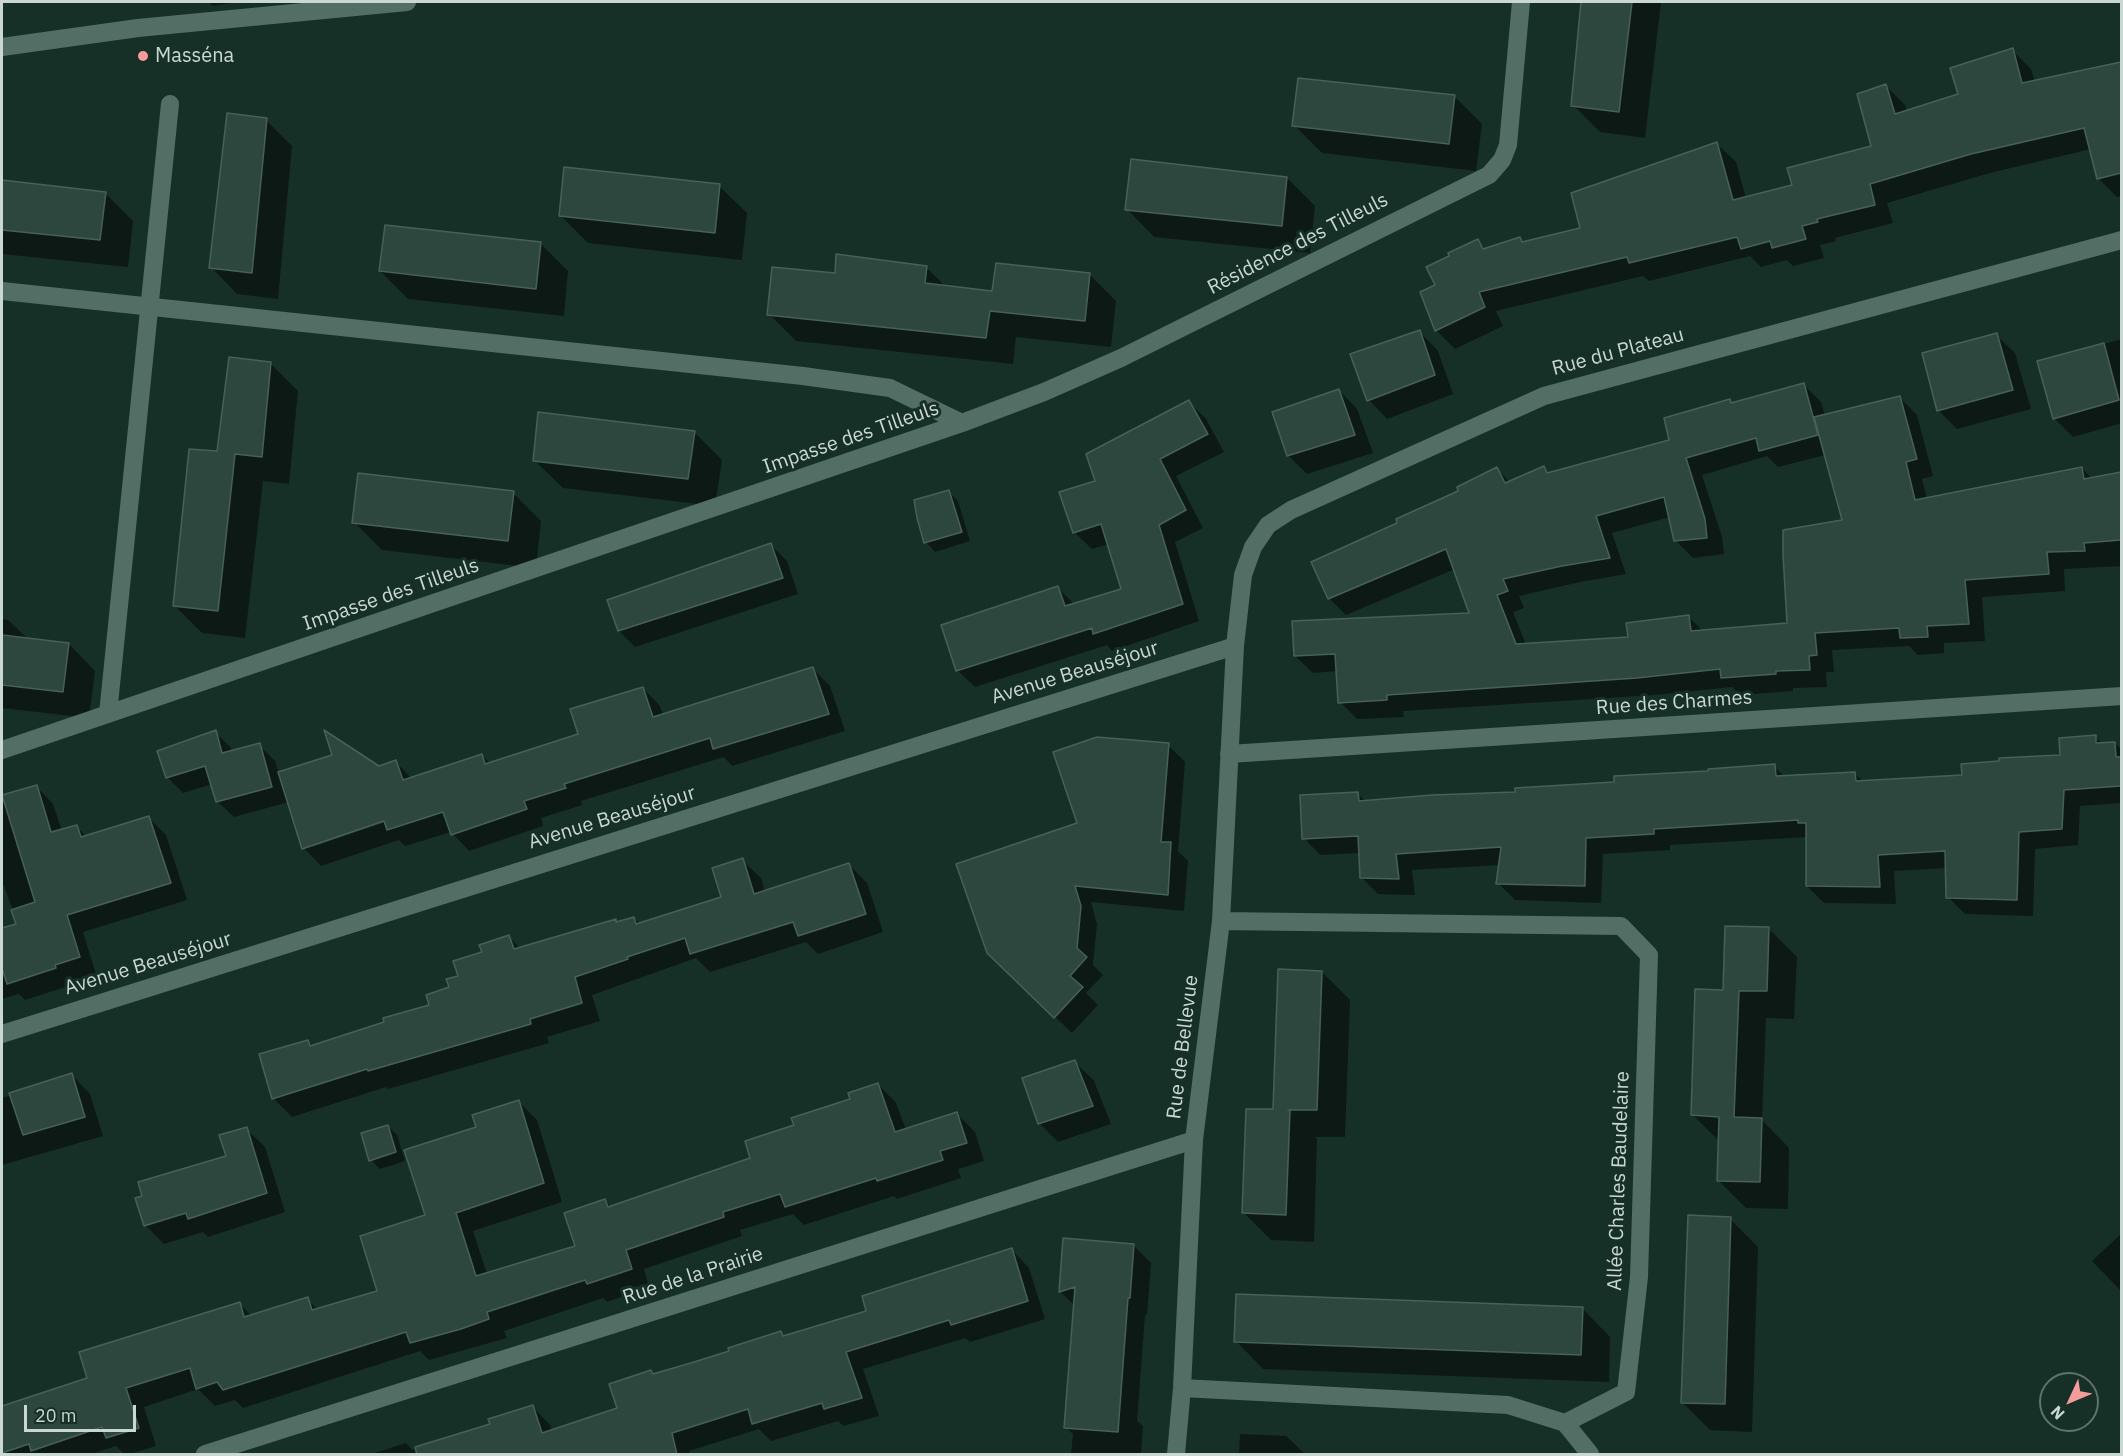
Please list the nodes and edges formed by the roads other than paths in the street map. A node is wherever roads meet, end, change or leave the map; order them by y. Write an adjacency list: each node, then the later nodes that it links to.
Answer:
1 (408, 2): 3 (street)
2 (1521, 2): 9 (street, Résidence des Tilleuls)
3 (313, 6): 4 (street)
4 (2, 47)
5 (170, 104): 8 (street)
6 (2121, 240): 10 (street, Rue du Plateau)
7 (2, 291): 8 (street, Impasse des Tilleuls)
8 (149, 308): 9 (street, Impasse des Tilleuls); 12 (street)
9 (962, 423): 12 (street, Impasse des Tilleuls)
10 (1235, 646): 14 (street, Rue de Bellevue); 16 (street, Avenue Beauséjour)
11 (2121, 696): 14 (street, Rue des Charmes)
12 (108, 714): 13 (street, Impasse des Tilleuls)
13 (2, 750)
14 (1228, 754): 15 (street, Rue de Bellevue)
15 (1221, 921): 17 (street, Rue de Bellevue); 19 (street, Allée Charles Baudelaire)
16 (2, 1034)
17 (1194, 1140): 18 (street, Rue de Bellevue); 20 (street, Rue de la Prairie)
18 (1182, 1388): 19 (street); 21 (street, Rue de Bellevue)
19 (1565, 1423): 22 (street)
20 (205, 1455)
21 (1176, 1455)
22 (1590, 1455)

